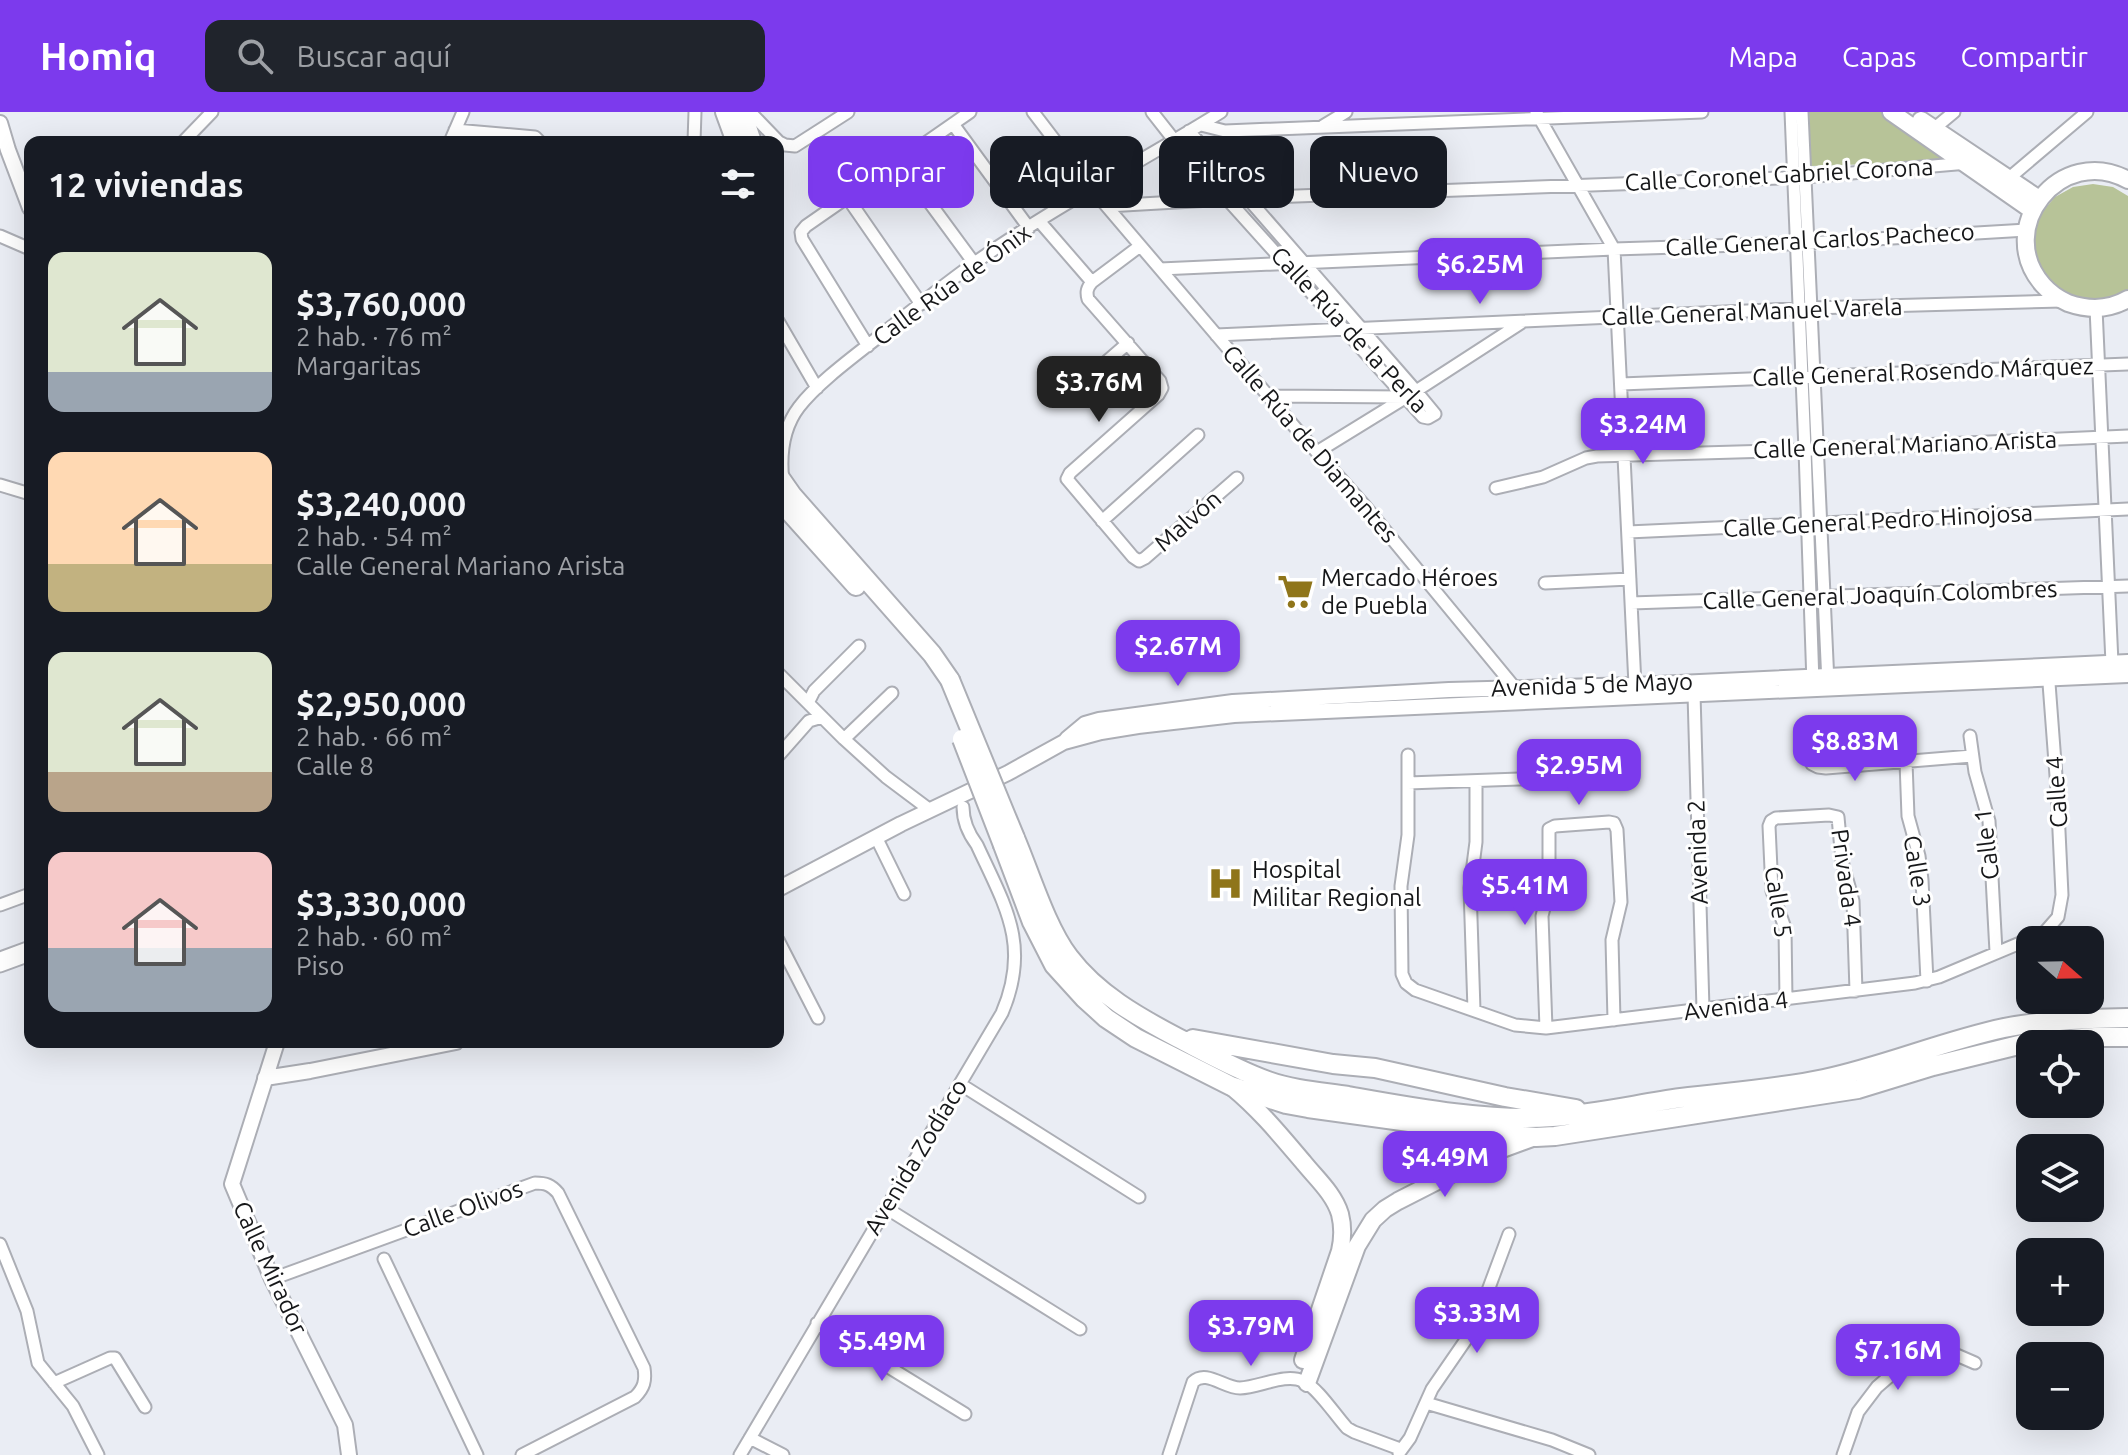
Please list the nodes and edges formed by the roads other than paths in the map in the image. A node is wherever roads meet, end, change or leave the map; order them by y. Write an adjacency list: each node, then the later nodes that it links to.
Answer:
1 (212, 112): 28 (street)
2 (463, 112): 29 (street)
3 (695, 112): 30 (street)
4 (725, 112): 31 (main road)
5 (742, 112): 32 (main road)
6 (750, 112): 33 (street)
7 (848, 112): 39 (street)
8 (970, 112): 23 (street)
9 (1033, 112): 35 (street, Calle Rúa de Diamantes)
10 (1152, 112): 36 (street, Calle Rúa de la Perla)
11 (1221, 112): 24 (street, Calle Rúa de Ónix)
12 (1346, 112): 25 (street)
13 (1702, 112): 21 (street)
14 (1791, 112): 41 (street)
15 (1802, 112): 41 (street)
16 (1891, 112): 27 (main road)
17 (1910, 112): 27 (main road)
18 (1954, 112): 27 (street)
19 (2087, 112): 42 (street)
20 (1450, 116): 21 (street); 25 (street)
21 (1538, 116): 44 (street)
22 (0, 123): 45 (street)
23 (953, 124): 34 (street); 56 (street)
24 (1201, 125): 25 (street); 26 (street, Calle Rúa de Ónix)
25 (1320, 128)
26 (1189, 131): 37 (street, Calle Rúa de Ónix); 38 (street, Calle Rúa de la Perla)
27 (1930, 132): 40 (main road)
28 (189, 136)
29 (452, 136)
30 (695, 136)
31 (734, 136)
32 (750, 136)
33 (773, 136)
34 (935, 136)
35 (1051, 136)
36 (1171, 136)
37 (1181, 136)
38 (1193, 136)
39 (784, 144)
40 (1972, 162): 41 (street, Calle Coronel Gabriel Corona); 42 (main road); 47 (main road)
41 (1799, 177): 44 (street, Calle Coronel Gabriel Corona); 59 (street)
42 (2008, 179): 47 (main road)
43 (2128, 180): 47 (main road)
44 (1578, 185): 46 (street, Calle Coronel Gabriel Corona); 62 (street)
45 (24, 192)
46 (1294, 196)
47 (2036, 205): 57 (main road)
48 (831, 208): 80 (street)
49 (855, 208): 70 (street)
50 (934, 208): 64 (street)
51 (1062, 208): 55 (street, Calle Rúa de Ónix)
52 (1109, 208): 61 (street, Calle Rúa de Diamantes)
53 (1236, 208): 65 (street, Calle Rúa de la Perla)
54 (1255, 208): 63 (street, Calle Rúa de la Perla)
55 (1040, 222): 56 (street, Calle Rúa de Ónix); 67 (street)
56 (1029, 228): 64 (street, Calle Rúa de Ónix)
57 (2027, 230): 59 (street, Calle General Carlos Pacheco); 69 (main road)
58 (0, 236): 60 (street)
59 (1802, 244): 62 (street, Calle General Carlos Pacheco); 71 (street)
60 (24, 246)
61 (1140, 246): 66 (street, Calle Rúa de Diamantes); 67 (street)
62 (1614, 249): 63 (street, Calle General Carlos Pacheco); 73 (street)
63 (1303, 262): 65 (street, Calle General Carlos Pacheco); 76 (street, Calle Rúa de la Perla)
64 (974, 263): 70 (street, Calle Rúa de Ónix)
65 (1287, 264): 66 (street, Calle General Carlos Pacheco); 75 (street, Calle Rúa de la Perla)
66 (1160, 269): 78 (street, Calle Rúa de Diamantes)
67 (1089, 288): 79 (street)
68 (2128, 299): 72 (main road)
69 (2063, 301): 71 (street, Calle General Manuel Varela); 72 (main road)
70 (921, 304): 80 (street, Calle Rúa de Ónix)
71 (1805, 308): 73 (street, Calle General Manuel Varela); 84 (street); 85 (street)
72 (2096, 308): 82 (street)
73 (1618, 318): 74 (street, Calle General Manuel Varela); 86 (street)
74 (1521, 322): 76 (street, Calle General Manuel Varela); 88 (street)
75 (1344, 328): 76 (street, Calle General Manuel Varela); 78 (street, Calle General Manuel Varela); 88 (street, Calle Rúa de la Perla)
76 (1361, 328): 88 (street, Calle Rúa de la Perla)
77 (784, 331): 87 (street)
78 (1216, 335): 89 (street, Calle Rúa de Diamantes)
79 (1128, 343): 83 (street); 105 (street)
80 (868, 346): 87 (street, Calle Rúa de Ónix)
81 (2128, 364): 82 (street, Calle General Rosendo Márquez)
82 (2099, 365): 85 (street, Calle General Rosendo Márquez); 92 (street)
83 (1097, 370)
84 (1802, 376): 85 (street, Calle General Rosendo Márquez); 86 (street, Calle General Rosendo Márquez); 95 (street)
85 (1815, 376): 94 (street)
86 (1621, 384): 97 (street)
87 (817, 388): 93 (street, Calle Rúa de Ónix)
88 (1411, 394): 89 (street); 96 (street)
89 (1269, 396): 96 (street, Calle Rúa de Diamantes)
90 (1198, 435): 105 (street)
91 (2128, 436): 92 (street, Calle General Mariano Arista)
92 (2102, 437): 94 (street, Calle General Mariano Arista); 104 (street)
93 (784, 438)
94 (1819, 449): 95 (street, Calle General Mariano Arista); 106 (street)
95 (1805, 450): 97 (street, Calle General Mariano Arista); 107 (street)
96 (1317, 452): 128 (street, Calle Rúa de Diamantes)
97 (1625, 455): 100 (street, Calle General Mariano Arista); 108 (street)
98 (1237, 478): 105 (street, Malvón)
99 (0, 485): 102 (street)
100 (1496, 488)
101 (784, 491): 145 (main road, bridge)
102 (24, 492)
103 (2128, 509): 104 (street, Calle General Pedro Hinojosa)
104 (2105, 510): 106 (street, Calle General Pedro Hinojosa); 112 (street)
105 (1102, 521)
106 (1822, 524): 107 (street, Calle General Pedro Hinojosa); 113 (street)
107 (1808, 525): 108 (street, Calle General Pedro Hinojosa); 114 (street)
108 (1628, 532): 109 (street)
109 (1630, 579): 110 (street); 115 (street)
110 (1545, 583)
111 (2128, 586): 112 (street, Calle General Joaquín Colombres)
112 (2108, 587): 113 (street, Calle General Joaquín Colombres); 118 (street)
113 (1825, 596): 114 (street, Calle General Joaquín Colombres); 122 (street)
114 (1811, 597): 115 (street, Calle General Joaquín Colombres); 122 (street)
115 (1631, 603): 123 (street)
116 (859, 646): 129 (street)
117 (2128, 662): 118 (street, Avenida 5 de Mayo)
118 (2112, 663): 119 (street, Avenida 5 de Mayo)
119 (2048, 672): 120 (street, Avenida 5 de Mayo); 122 (street, Avenida 5 de Mayo); 150 (street, Calle 4)
120 (2128, 675)
121 (784, 679): 129 (street)
122 (1821, 682): 124 (street, Avenida 5 de Mayo)
123 (1635, 685): 124 (street, Avenida 5 de Mayo); 126 (street, Avenida 5 de Mayo)
124 (1737, 685): 127 (street, Avenida 5 de Mayo)
125 (892, 693): 132 (street)
126 (1577, 693): 127 (street, Avenida 5 de Mayo); 128 (street, Avenida 5 de Mayo)
127 (1694, 694): 160 (street, Avenida 2)
128 (1520, 695): 141 (street, Avenida 5 de Mayo)
129 (808, 703): 130 (street)
130 (822, 717): 132 (street); 135 (street)
131 (1970, 736): 137 (street, Calle 1)
132 (844, 739): 142 (street)
133 (1807, 745): 138 (street)
134 (1584, 747): 139 (street)
135 (784, 749)
136 (1408, 755): 140 (street)
137 (1972, 756): 138 (street); 153 (street, Calle 1)
138 (1906, 762): 157 (street, Calle 3)
139 (1476, 782): 140 (street); 161 (street)
140 (1408, 783): 161 (street, Avenida 4)
141 (961, 802): 142 (street, Avenida 5 de Mayo); 171 (street, Avenida Zodíaco)
142 (930, 810): 144 (street, Avenida 5 de Mayo)
143 (1834, 816): 158 (street, Privada 4); 159 (street, Calle 5)
144 (876, 837): 146 (street, Avenida 5 de Mayo); 147 (street)
145 (1009, 841): 166 (main road); 172 (main road)
146 (784, 886)
147 (904, 894)
148 (24, 896): 149 (street)
149 (0, 905)
150 (2058, 917): 153 (street, Avenida 4)
151 (24, 949): 155 (street)
152 (784, 952): 162 (street)
153 (1996, 952): 157 (street, Avenida 4)
154 (24, 957): 156 (street)
155 (0, 958)
156 (0, 966)
157 (1927, 981): 158 (street, Avenida 4)
158 (1856, 991): 159 (street, Avenida 4)
159 (1786, 1000): 160 (street, Avenida 4)
160 (1703, 1009): 164 (street, Avenida 4)
161 (1474, 1010): 165 (street, Avenida 4)
162 (818, 1018)
163 (2128, 1018): 173 (main road)
164 (1614, 1020): 165 (street, Avenida 4); 165 (street)
165 (1546, 1028)
166 (1164, 1031): 174 (main road); 174 (main road)
167 (2128, 1037): 173 (main road)
168 (275, 1048): 170 (street, Calle Mirador)
169 (426, 1048): 170 (street)
170 (265, 1078): 181 (street, Calle Mirador)
171 (960, 1084): 176 (street); 177 (street, Avenida Zodíaco)
172 (1231, 1086): 175 (main road); 185 (main road)
173 (1678, 1107): 174 (main road); 175 (main road)
174 (1599, 1113)
175 (1536, 1137): 185 (main road)
176 (1139, 1197)
177 (886, 1208): 182 (street, Avenida Zodíaco); 183 (street)
178 (1509, 1234): 187 (street)
179 (0, 1244): 186 (street)
180 (384, 1259): 194 (street, Calle Olivos)
181 (272, 1279): 193 (street, Calle Mirador); 195 (street, Calle Olivos)
182 (817, 1323): 189 (street); 190 (street, Avenida Zodíaco)
183 (1080, 1329)
184 (1975, 1363): 200 (street)
185 (1302, 1381): 191 (street); 198 (street)
186 (54, 1383): 188 (street); 192 (street)
187 (1426, 1403): 191 (street); 199 (street)
188 (145, 1407)
189 (965, 1414)
190 (750, 1438): 196 (street, Avenida Zodíaco); 197 (street)
191 (1399, 1452)
192 (98, 1455)
193 (349, 1455)
194 (477, 1455)
195 (522, 1455)
196 (740, 1455)
197 (783, 1455)
198 (1169, 1455)
199 (1589, 1455)
200 (1843, 1455)

